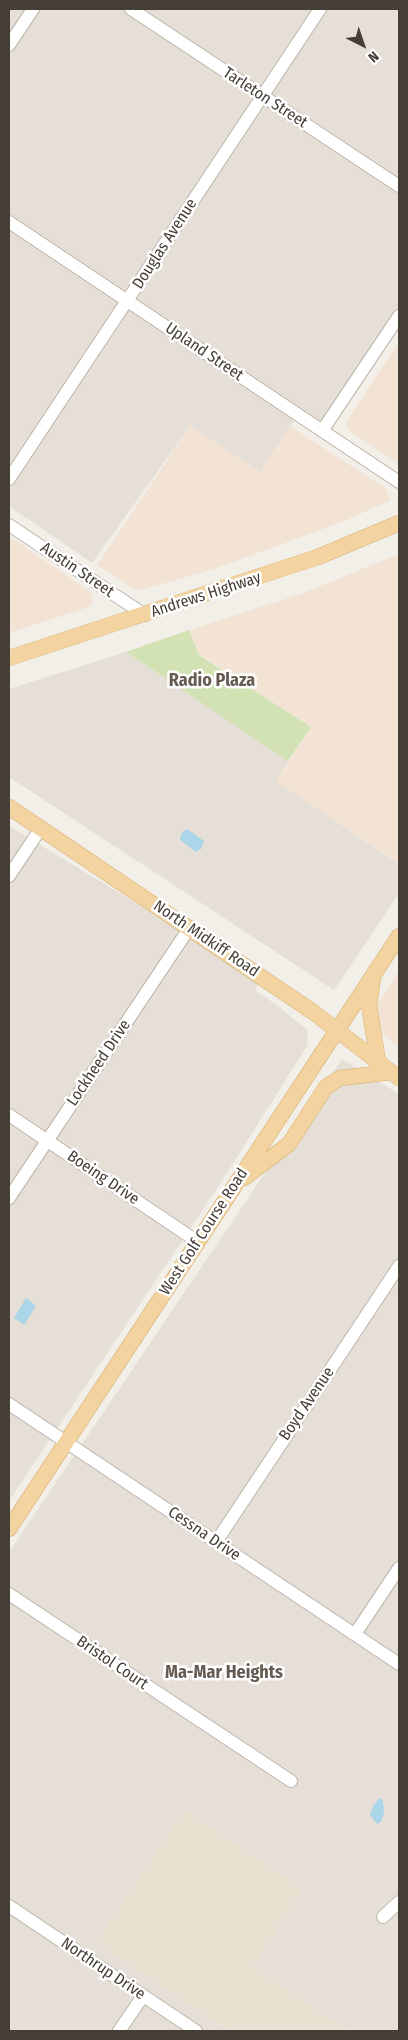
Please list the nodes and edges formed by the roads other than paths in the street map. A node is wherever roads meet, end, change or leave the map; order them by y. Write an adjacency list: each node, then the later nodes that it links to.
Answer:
1 (33, 9): 4 (street)
2 (131, 9): 5 (street, Tarleton Street)
3 (320, 9): 5 (street, Douglas Avenue)
4 (9, 45)
5 (262, 96): 6 (street, Tarleton Street); 8 (street, Douglas Avenue)
6 (399, 186)
7 (9, 222): 8 (street, Upland Street)
8 (127, 301): 10 (street, Upland Street); 11 (street, Douglas Avenue)
9 (399, 316): 10 (street)
10 (322, 431): 12 (street, Upland Street)
11 (9, 479)
12 (399, 482)
13 (399, 523): 15 (main road, Andrews Highway)
14 (9, 524): 15 (street, Austin Street)
15 (145, 615): 16 (main road, Andrews Highway)
16 (9, 658)
17 (9, 807): 18 (main road, North Midkiff Road)
18 (41, 828): 19 (street); 20 (main road, North Midkiff Road)
19 (9, 876)
20 (190, 928): 23 (main road, North Midkiff Road); 27 (street, Lockheed Drive)
21 (399, 936): 22 (main road, West Golf Course Road)
22 (373, 975): 23 (main road, West Golf Course Road); 24 (main road)
23 (337, 1029): 24 (main road, North Midkiff Road); 28 (main road, West Golf Course Road)
24 (378, 1061): 25 (main road, North Midkiff Road)
25 (396, 1075): 28 (main road)
26 (9, 1115): 27 (street, Boeing Drive)
27 (47, 1140): 29 (street, Lockheed Drive); 30 (street, Boeing Drive)
28 (235, 1184): 30 (main road, West Golf Course Road)
29 (9, 1198)
30 (198, 1242): 33 (main road, West Golf Course Road)
31 (399, 1266): 35 (street, Boyd Avenue)
32 (9, 1404): 33 (street, Cessna Drive)
33 (65, 1442): 34 (main road, West Golf Course Road); 35 (street, Cessna Drive)
34 (9, 1529)
35 (216, 1542): 38 (street, Cessna Drive)
36 (399, 1568): 38 (street)
37 (9, 1594): 40 (street, Bristol Court)
38 (355, 1634): 39 (street, Cessna Drive)
39 (399, 1664)
40 (290, 1781)
41 (399, 1902): 43 (street)
42 (9, 1906): 44 (street, Northrup Drive)
43 (383, 1917)
44 (143, 1996): 45 (street); 46 (street, Northrup Drive)
45 (119, 2031)
46 (196, 2031)

